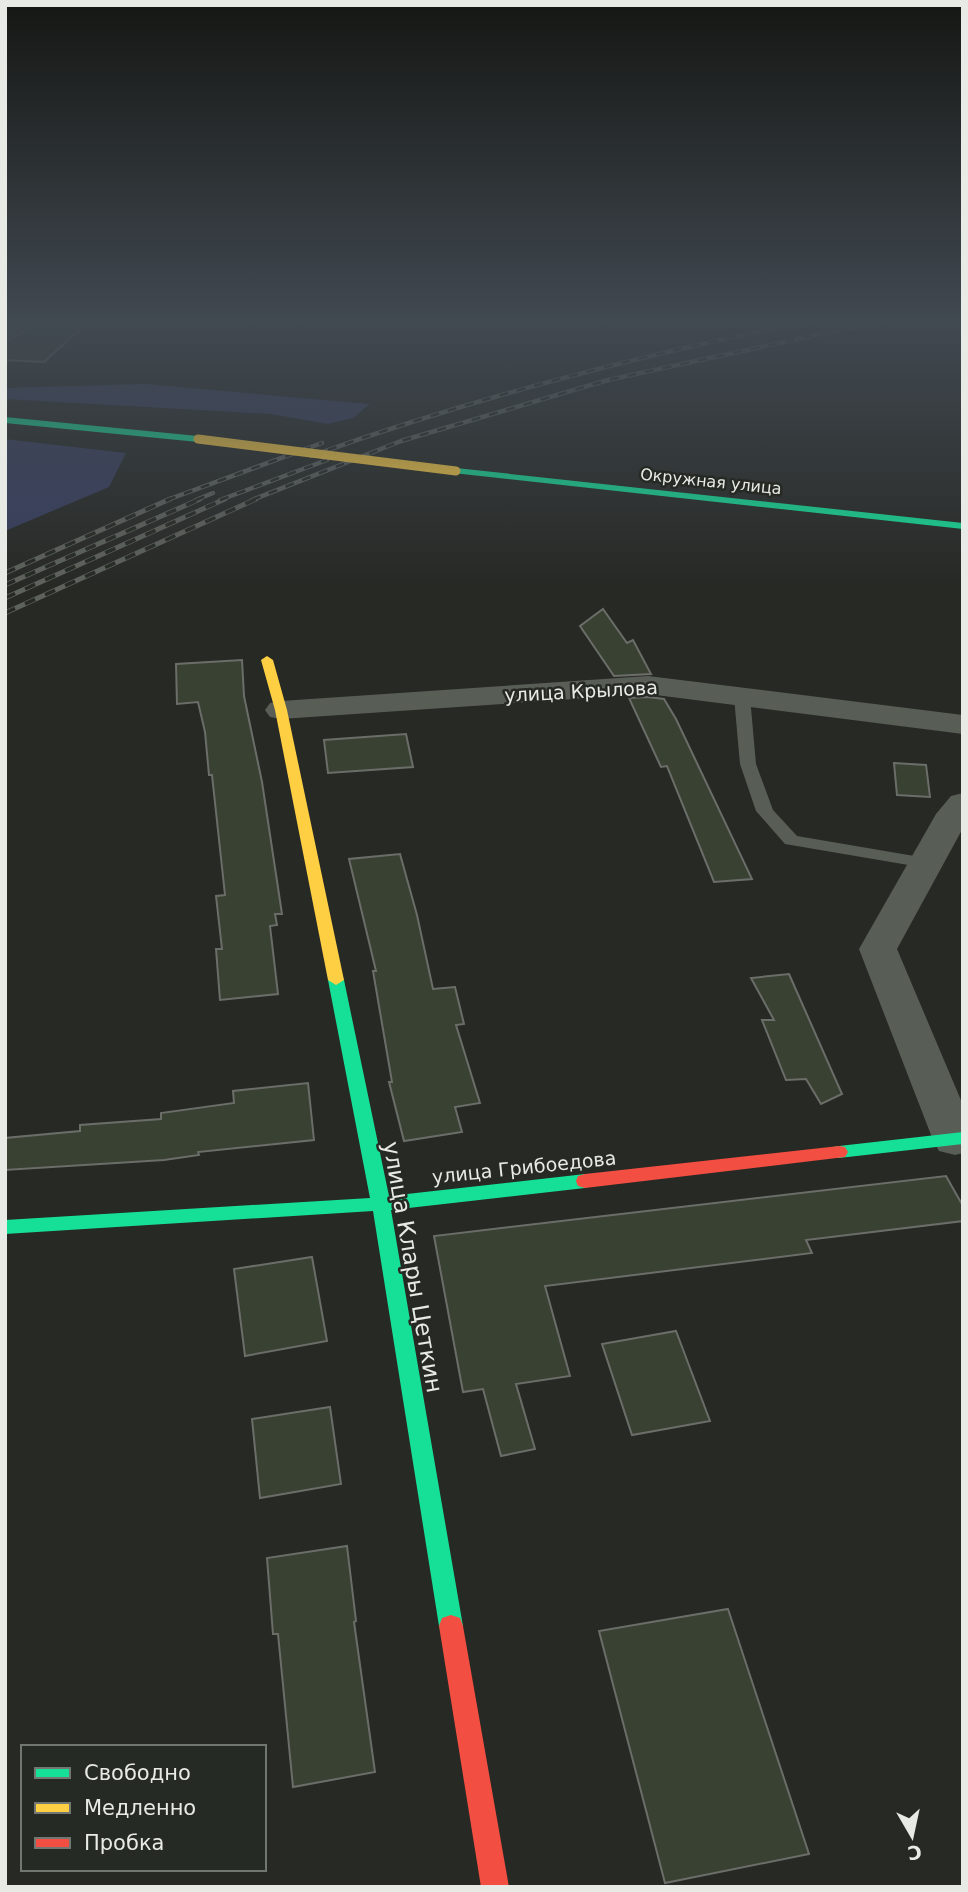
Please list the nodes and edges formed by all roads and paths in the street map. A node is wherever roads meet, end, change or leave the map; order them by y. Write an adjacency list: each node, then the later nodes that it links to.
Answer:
1 (5, 420): 2 (main road, Окружная улица, bridge)
2 (963, 526)
3 (267, 660): 5 (main road, улица Клары Цеткин)
4 (741, 697): 5 (street, улица Крылова); 6 (street, улица Крылова); 8 (lane)
5 (281, 710): 10 (main road, улица Клары Цеткин)
6 (963, 724)
7 (959, 810): 8 (street)
8 (926, 863): 9 (street)
9 (960, 1142): 10 (main road, улица Грибоедова)
10 (381, 1204): 11 (main road, улица Грибоедова); 12 (main road, улица Клары Цеткин)
11 (5, 1227)
12 (495, 1887)

